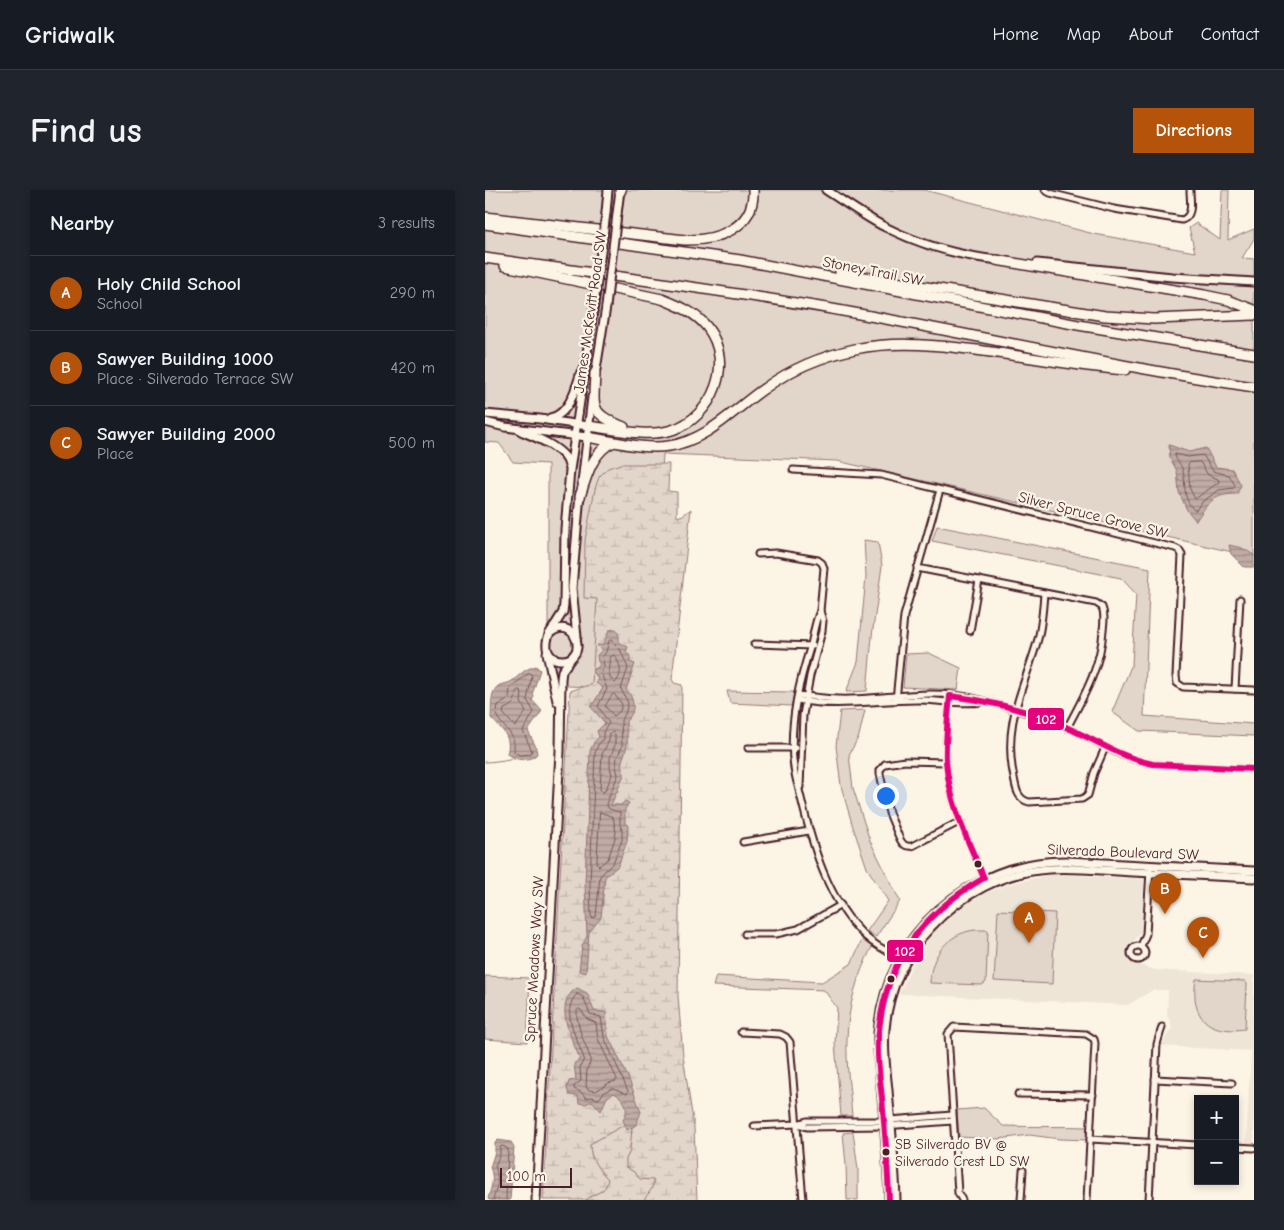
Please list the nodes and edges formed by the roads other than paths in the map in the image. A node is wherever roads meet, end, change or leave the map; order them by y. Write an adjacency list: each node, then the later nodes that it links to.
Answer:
1 (609, 190): 16 (main road, James McKevitt Road SW, bridge)
2 (753, 190): 7 (highway)
3 (826, 190): 11 (main road)
4 (1045, 190): 5 (street)
5 (1191, 190)
6 (621, 191): 17 (main road, James McKevitt Road SW, bridge)
7 (485, 217)
8 (485, 224): 10 (highway, Stoney Trail SW)
9 (485, 260): 18 (highway); 26 (highway)
10 (740, 260): 14 (highway); 15 (highway, Stoney Trail SW)
11 (996, 260): 12 (main road); 13 (highway)
12 (1254, 282)
13 (1254, 310)
14 (1254, 315)
15 (1254, 354)
16 (586, 360): 21 (main road); 23 (main road, James McKevitt Road SW)
17 (595, 373): 24 (main road, James McKevitt Road SW); 26 (highway)
18 (1174, 374): 19 (highway); 29 (highway)
19 (1254, 387)
20 (485, 414): 21 (main road)
21 (540, 419): 23 (main road)
22 (485, 422): 25 (main road)
23 (577, 424): 24 (main road); 27 (main road, James McKevitt Road SW)
24 (588, 426): 26 (highway); 28 (main road, James McKevitt Road SW)
25 (514, 428): 27 (main road); 30 (main road)
26 (638, 432)
27 (576, 436): 28 (main road); 30 (main road)
28 (587, 437): 29 (highway); 33 (main road)
29 (616, 442): 33 (highway)
30 (570, 470): 41 (main road)
31 (793, 470): 32 (street)
32 (940, 490): 35 (street); 48 (street, Silver Spruce Grove SW)
33 (580, 497): 42 (main road)
34 (758, 554): 39 (street)
35 (917, 568): 36 (street); 51 (street)
36 (979, 580): 37 (street); 40 (street)
37 (1044, 593): 54 (street); 56 (street)
38 (1240, 599): 48 (street)
39 (820, 611): 44 (street); 45 (street)
40 (970, 631)
41 (551, 632): 42 (main road); 46 (main road)
42 (578, 643): 47 (main road)
43 (754, 644): 44 (street)
44 (811, 646): 45 (street); 50 (street)
45 (819, 646): 53 (street)
46 (546, 648): 47 (main road); 55 (main road, Spruce Meadows Way SW)
47 (575, 653): 55 (main road, Spruce Meadows Way SW)
48 (1235, 690): 49 (street, Silver Spruce Grove SW)
49 (1254, 690)
50 (797, 697): 53 (street); 58 (street)
51 (896, 698): 52 (street); 53 (street)
52 (949, 698): 54 (street); 61 (street)
53 (805, 699): 59 (street)
54 (1014, 709): 56 (street); 60 (street)
55 (560, 719): 92 (main road, Spruce Meadows Way SW)
56 (1067, 728): 60 (street)
57 (747, 748): 58 (street)
58 (793, 748): 59 (street); 63 (street)
59 (801, 748): 63 (street)
60 (1105, 748): 62 (street)
61 (946, 762): 64 (street); 64 (street)
62 (1254, 769)
63 (800, 793): 65 (street)
64 (961, 821): 71 (street)
65 (809, 832): 66 (street); 72 (street)
66 (743, 842)
67 (1150, 869): 69 (main road, Silverado Boulevard SW); 71 (main road, Silverado Boulevard SW); 74 (street)
68 (1254, 871): 69 (main road, Silverado Boulevard SW)
69 (1207, 872): 70 (main road, Silverado Boulevard SW)
70 (1254, 878)
71 (986, 882): 75 (main road, Silverado Boulevard SW)
72 (841, 905): 73 (street); 75 (street)
73 (745, 934)
74 (1141, 946)
75 (903, 959): 83 (main road, Silverado Boulevard SW)
76 (1162, 1027): 78 (street)
77 (741, 1032): 84 (street)
78 (1155, 1079): 79 (street); 87 (street)
79 (1232, 1083)
80 (1018, 1094): 81 (street)
81 (1093, 1096): 82 (street); 86 (street)
82 (953, 1118): 83 (street); 96 (street)
83 (887, 1123): 84 (street); 94 (main road, Silverado Boulevard SW); 95 (main road, Silverado Boulevard SW)
84 (797, 1124): 85 (street); 93 (street)
85 (754, 1126)
86 (1090, 1139): 87 (street); 98 (street)
87 (1151, 1142): 88 (street); 99 (street)
88 (1194, 1145)
89 (1239, 1147): 90 (street)
90 (1254, 1148)
91 (1023, 1170): 97 (street)
92 (536, 1200)
93 (803, 1200)
94 (889, 1200)
95 (896, 1200)
96 (962, 1200)
97 (1021, 1200)
98 (1087, 1200)
99 (1149, 1200)

